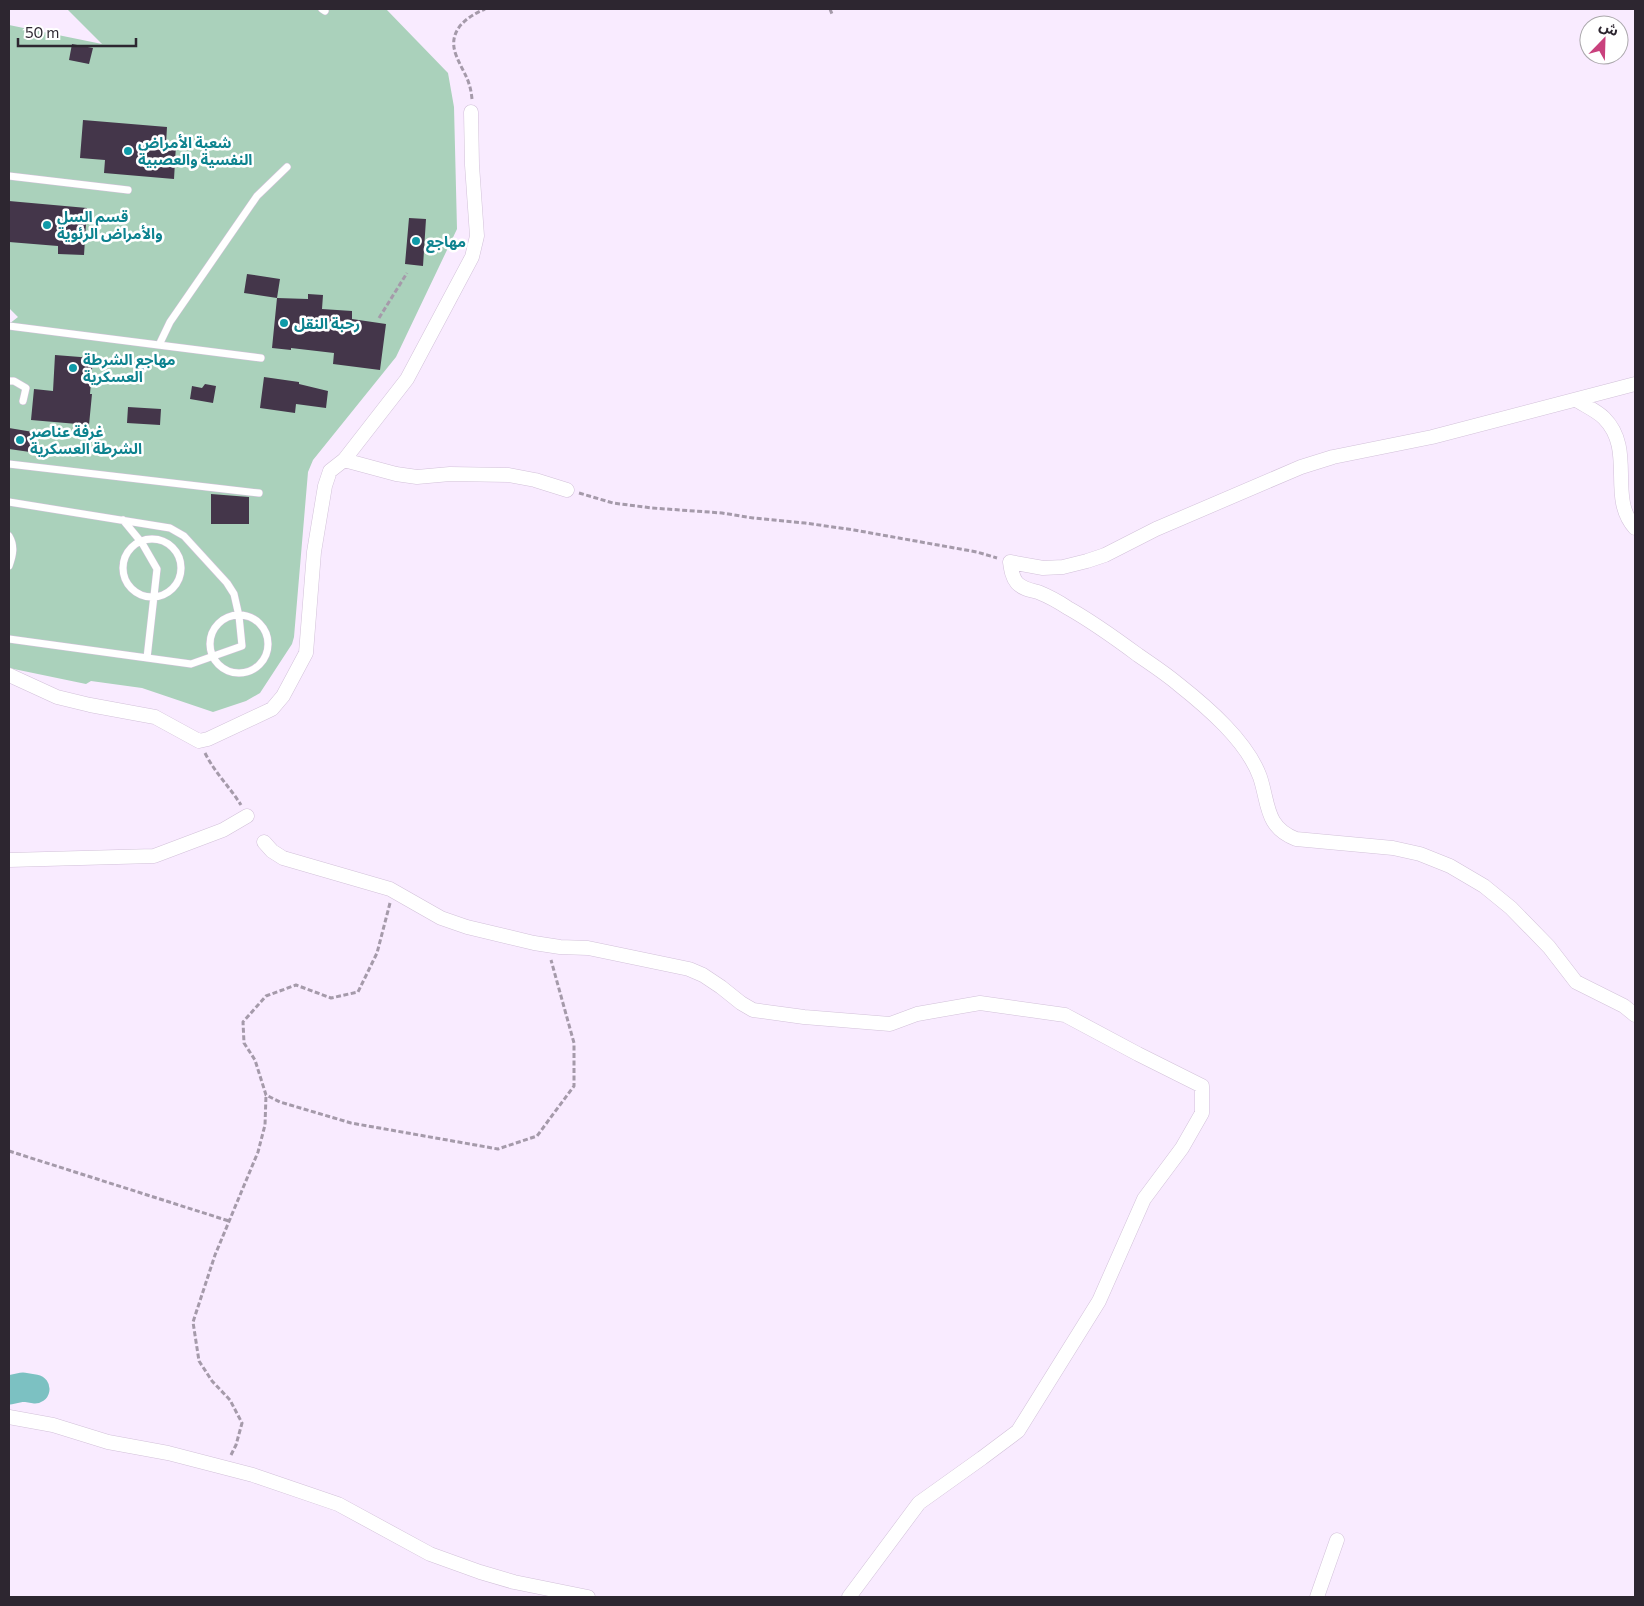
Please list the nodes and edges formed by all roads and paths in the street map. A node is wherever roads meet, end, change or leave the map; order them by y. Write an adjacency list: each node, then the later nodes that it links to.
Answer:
1 (485, 9): 4 (path)
2 (830, 9): 3 (path)
3 (832, 14)
4 (472, 112): 17 (street)
5 (287, 166): 11 (lane)
6 (9, 176): 7 (lane)
7 (128, 190)
8 (407, 273): 9 (path)
9 (379, 318)
10 (9, 326): 11 (lane)
11 (160, 345): 12 (lane)
12 (261, 358)
13 (9, 381): 15 (lane)
14 (1635, 384): 16 (street)
15 (24, 401)
16 (1578, 401): 23 (street); 26 (street)
17 (344, 460): 19 (street); 34 (street)
18 (9, 464): 20 (lane)
19 (567, 490): 26 (path)
20 (259, 493)
21 (9, 502): 22 (lane)
22 (123, 520): 25 (lane); 29 (lane)
23 (1635, 528)
24 (9, 536): 27 (lane)
25 (141, 541): 28 (lane); 28 (lane); 28 (lane)
26 (1010, 562): 40 (street)
27 (9, 566)
28 (153, 598): 32 (lane)
29 (239, 615): 31 (lane); 31 (lane); 31 (lane)
30 (9, 640): 32 (lane)
31 (212, 657): 32 (lane)
32 (146, 658)
33 (9, 675): 34 (street)
34 (199, 741): 35 (path)
35 (247, 816): 37 (street)
36 (264, 842): 38 (street)
37 (9, 860)
38 (394, 891): 39 (street); 41 (path)
39 (546, 945): 41 (path); 48 (street)
40 (1635, 1015)
41 (266, 1095): 43 (path)
42 (9, 1151): 43 (path)
43 (229, 1221): 45 (path)
44 (9, 1417): 45 (street)
45 (224, 1467): 47 (street)
46 (1337, 1540): 49 (street)
47 (588, 1597)
48 (849, 1597)
49 (1317, 1597)

